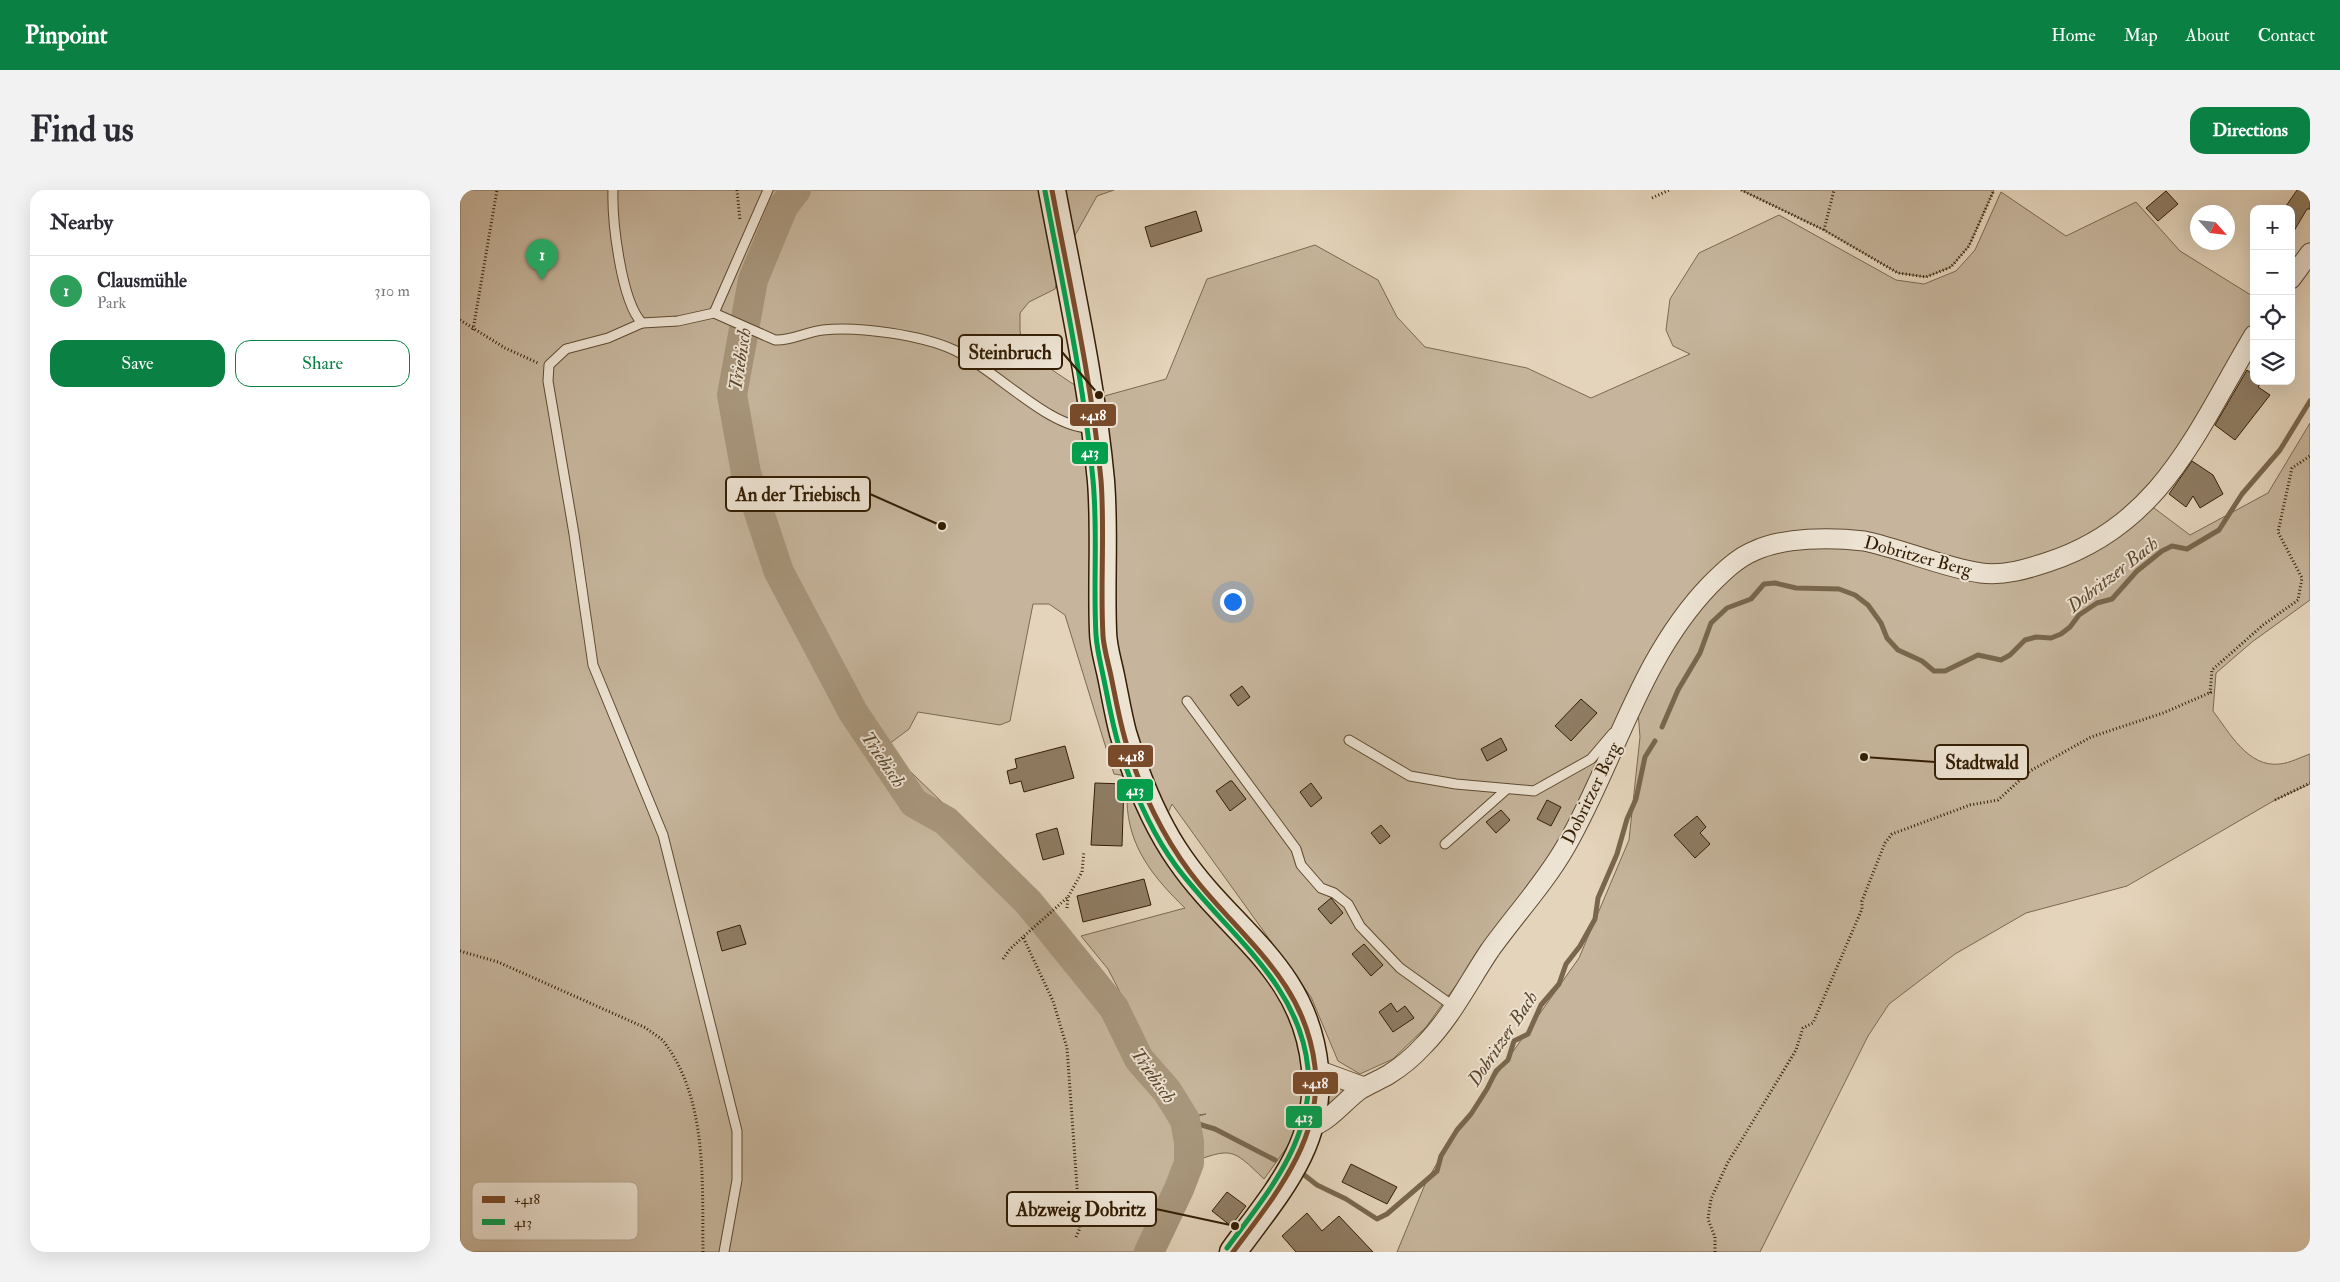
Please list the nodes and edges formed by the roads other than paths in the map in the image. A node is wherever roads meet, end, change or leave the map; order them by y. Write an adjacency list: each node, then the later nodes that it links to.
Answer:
1 (613, 190): 7 (lane)
2 (768, 190): 6 (lane)
3 (1052, 190): 9 (main road)
4 (2310, 253): 5 (street)
5 (2295, 274)
6 (714, 313): 7 (lane); 9 (lane)
7 (642, 323): 19 (lane)
8 (2251, 340): 11 (street, Dobritzer Berg)
9 (1094, 428): 16 (main road)
10 (1187, 701): 15 (lane)
11 (1626, 718): 13 (lane); 15 (street, Dobritzer Berg)
12 (1349, 740): 13 (lane)
13 (1507, 790): 14 (lane)
14 (1444, 844)
15 (1453, 1006): 17 (street, Dobritzer Berg)
16 (1315, 1069): 17 (street); 18 (main road)
17 (1364, 1087): 18 (street, Dobritzer Berg)
18 (1311, 1127): 20 (main road)
19 (724, 1252)
20 (1232, 1252)

